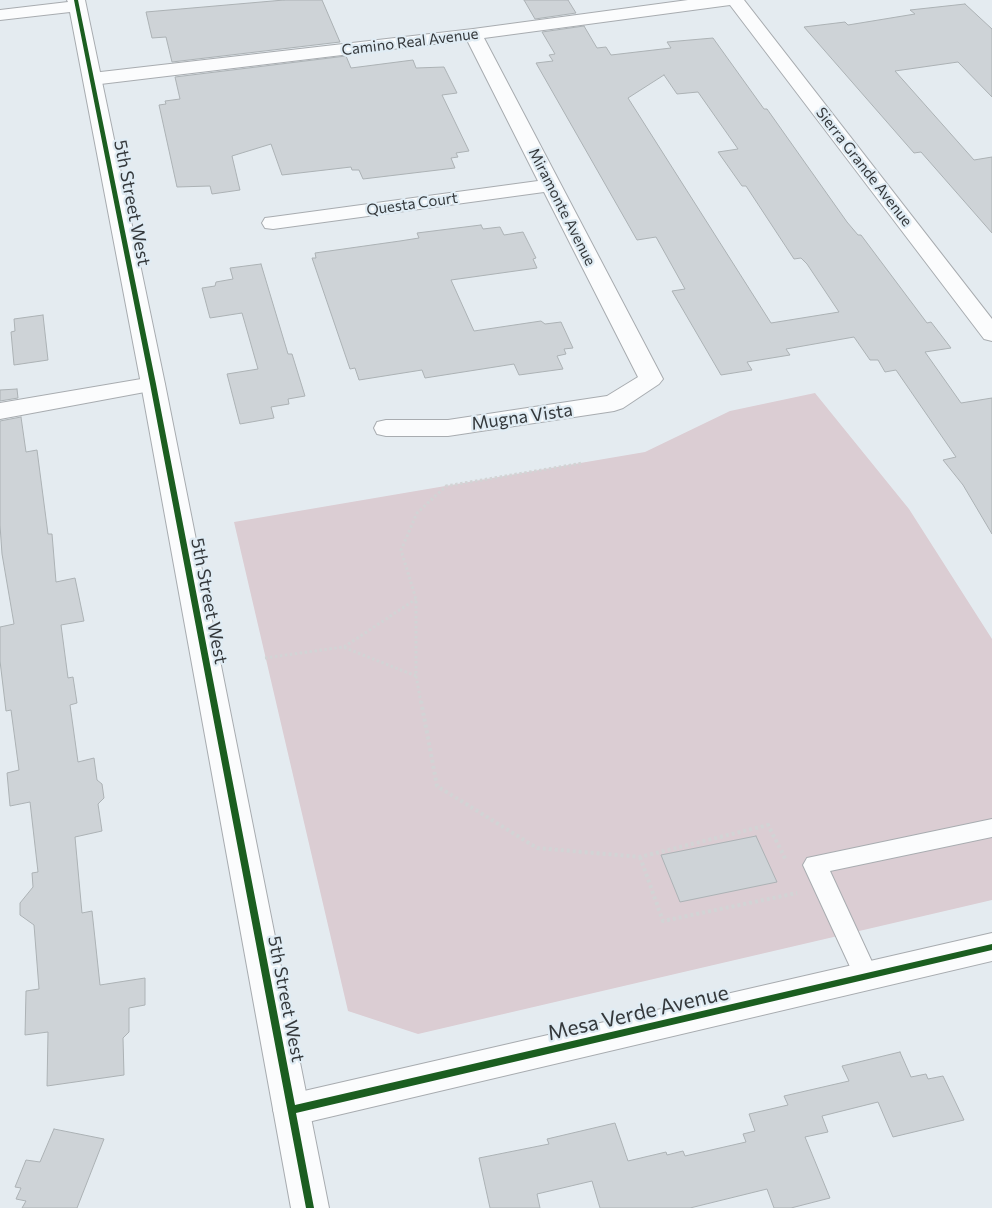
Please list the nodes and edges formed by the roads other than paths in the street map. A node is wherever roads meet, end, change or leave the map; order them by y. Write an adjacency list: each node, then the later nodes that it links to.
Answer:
1 (728, 0): 5 (street, Camino Real Avenue)
2 (735, 0): 9 (street, Sierra Grande Avenue)
3 (77, 3): 4 (street); 6 (street, 5th Street West)
4 (0, 15)
5 (473, 34): 6 (street, Camino Real Avenue); 7 (street, Miramonte Avenue)
6 (92, 79): 11 (street, 5th Street West)
7 (551, 185): 8 (street, Questa Court); 10 (street, Miramonte Avenue)
8 (273, 222)
9 (992, 334)
10 (651, 379): 13 (street, Mugna Vista)
11 (152, 384): 12 (street); 17 (street, 5th Street West)
12 (0, 411)
13 (386, 428)
14 (992, 828): 16 (lane)
15 (992, 947): 16 (street, Mesa Verde Avenue)
16 (867, 977): 17 (street, Mesa Verde Avenue)
17 (292, 1110): 18 (street, 5th Street West)
18 (310, 1208)

